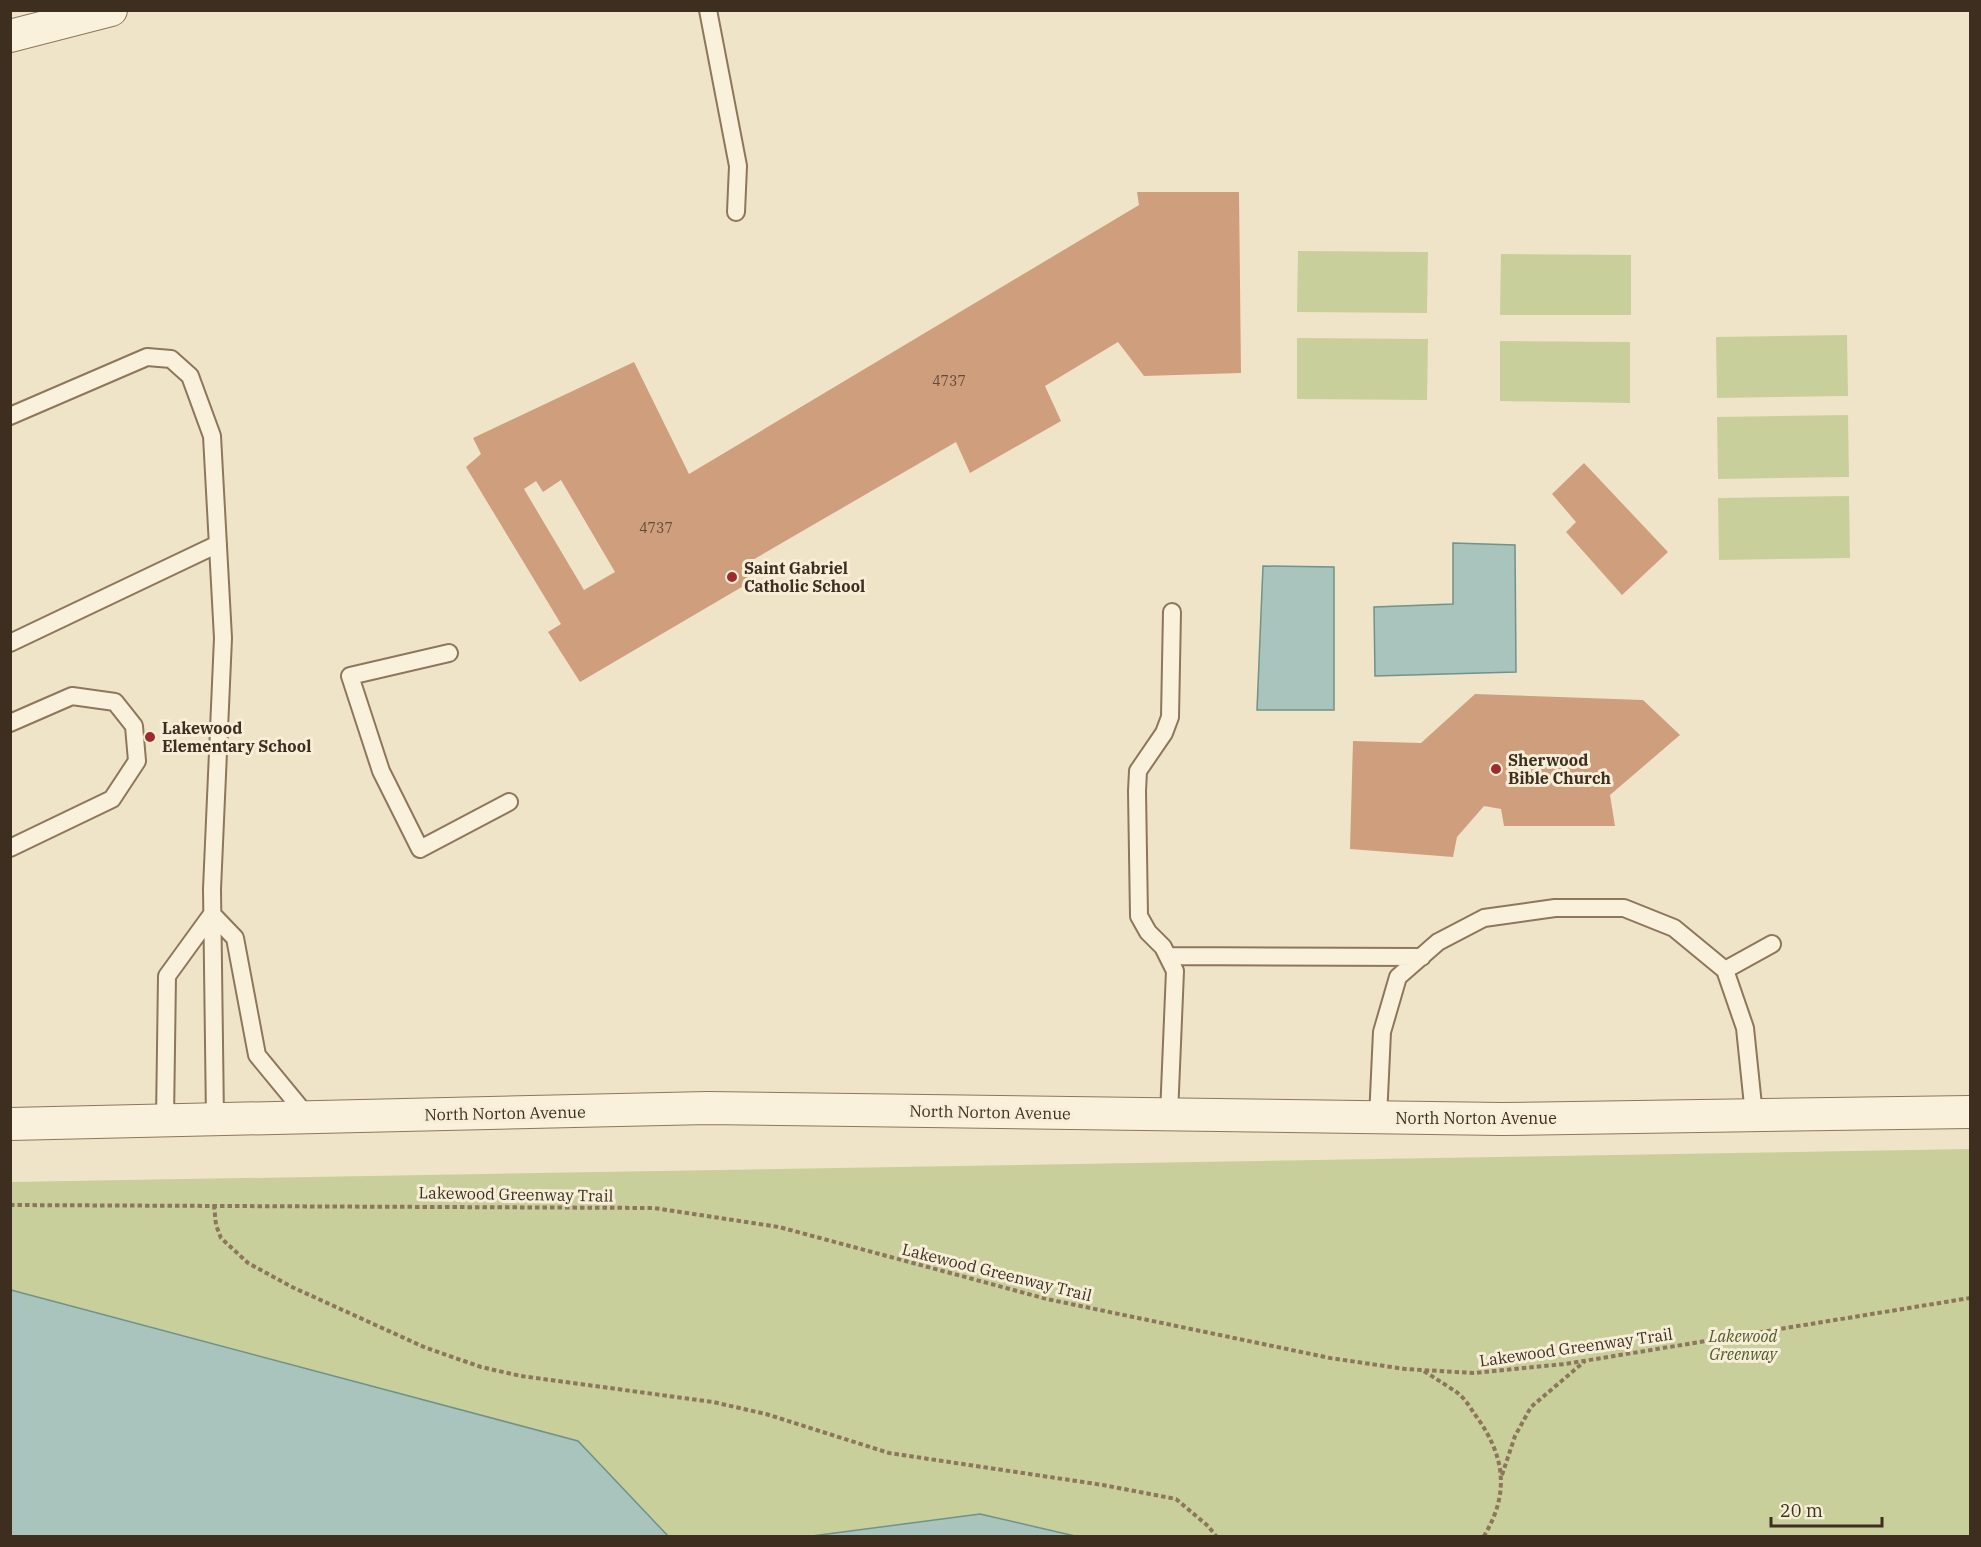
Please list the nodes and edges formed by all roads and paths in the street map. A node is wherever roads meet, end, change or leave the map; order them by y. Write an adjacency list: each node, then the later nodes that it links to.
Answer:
1 (111, 10): 3 (street)
2 (708, 10): 4 (lane)
3 (10, 36)
4 (736, 212)
5 (10, 416): 6 (lane)
6 (218, 544): 8 (lane); 13 (lane)
7 (1172, 612): 15 (lane)
8 (10, 643)
9 (449, 653): 11 (lane)
10 (10, 723): 12 (lane)
11 (509, 802)
12 (10, 848)
13 (212, 914): 21 (lane); 23 (lane); 24 (lane)
14 (1772, 944): 17 (lane)
15 (1168, 956): 16 (lane); 19 (lane)
16 (1422, 957): 17 (lane); 22 (lane)
17 (1725, 970): 20 (lane)
18 (1971, 1112): 20 (street, North Norton Avenue)
19 (1169, 1115): 21 (street, North Norton Avenue); 22 (street, North Norton Avenue)
20 (1754, 1115): 22 (street, North Norton Avenue)
21 (308, 1118): 23 (street, North Norton Avenue)
22 (1378, 1118)
23 (215, 1119): 24 (street, North Norton Avenue)
24 (165, 1120): 25 (street, North Norton Avenue)
25 (10, 1124)
26 (10, 1205): 27 (path, Lakewood Greenway Trail)
27 (214, 1205): 30 (path, Lakewood Greenway Trail); 32 (path)
28 (1971, 1299): 29 (path, Lakewood Greenway Trail)
29 (1586, 1360): 30 (path, Lakewood Greenway Trail); 31 (path)
30 (1424, 1371): 31 (path)
31 (1501, 1479): 33 (path)
32 (1216, 1536)
33 (1484, 1536)

